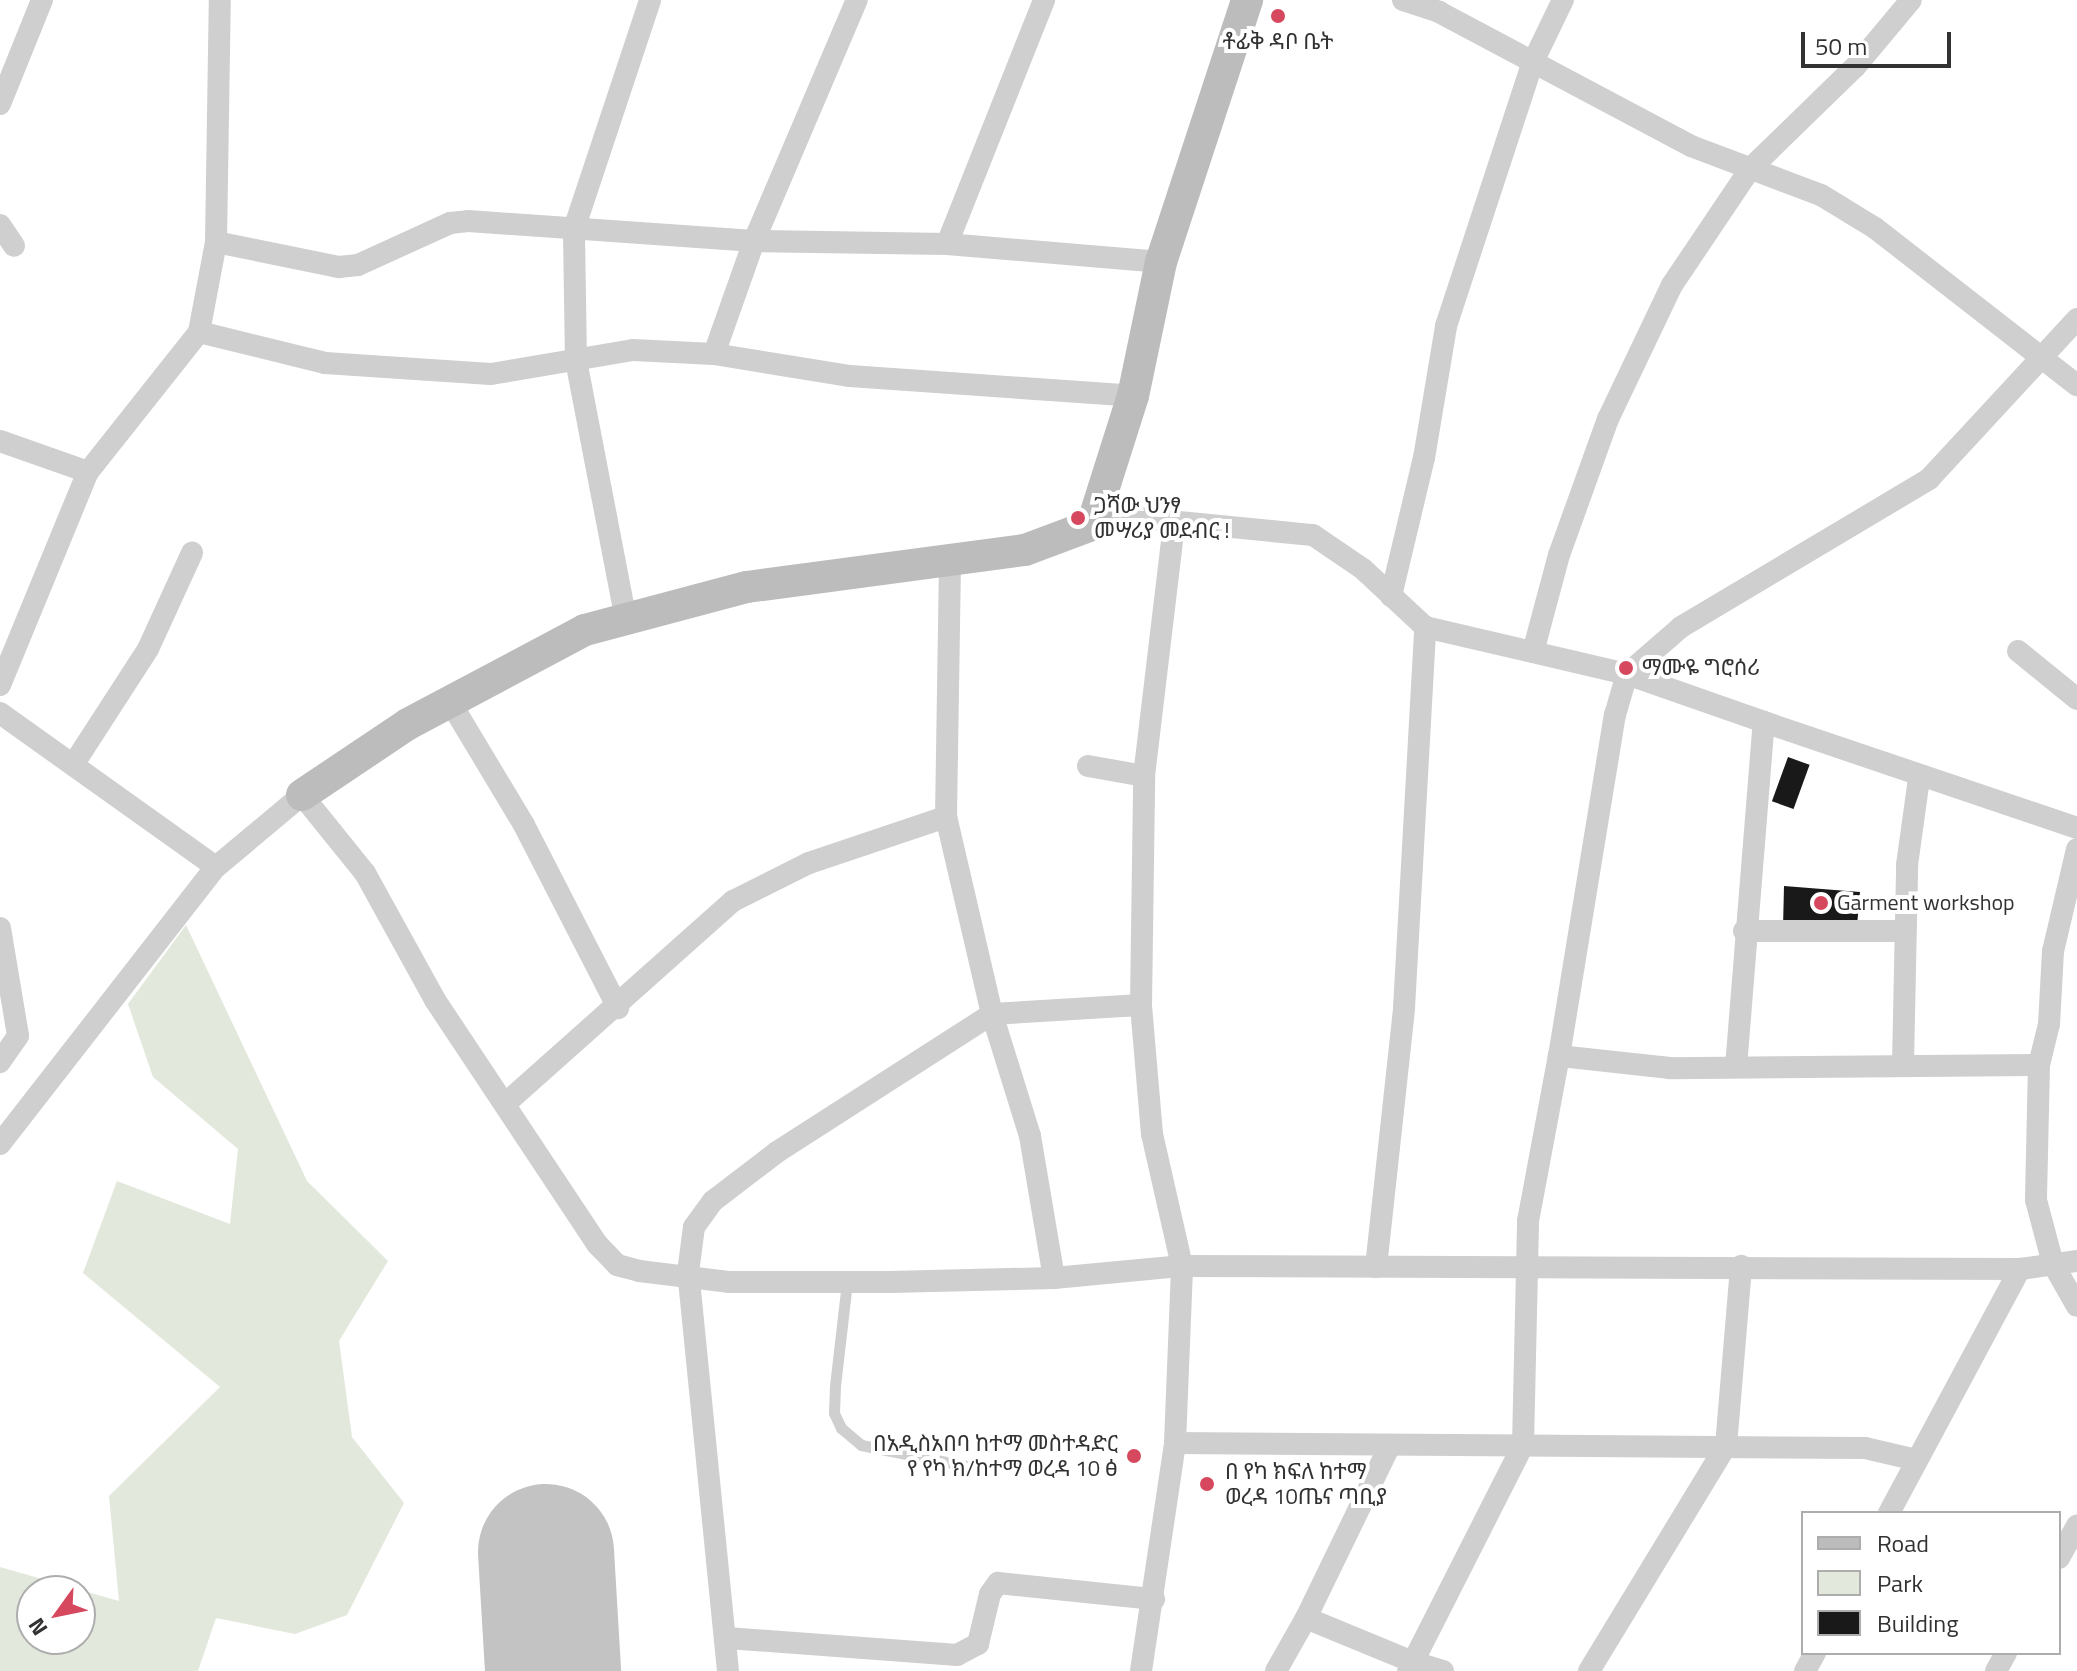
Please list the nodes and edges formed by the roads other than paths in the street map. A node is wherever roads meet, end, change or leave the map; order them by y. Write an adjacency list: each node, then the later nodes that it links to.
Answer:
1 (42, 0): 11 (street)
2 (220, 0): 16 (street)
3 (650, 0): 14 (street)
4 (857, 0): 15 (street)
5 (1044, 0): 17 (street)
6 (1247, 0): 19 (main road)
7 (1403, 0): 10 (street)
8 (1563, 0): 10 (street)
9 (1911, 0): 12 (street)
10 (1532, 64): 12 (street); 33 (street)
11 (0, 104)
12 (1750, 169): 23 (street); 37 (street)
13 (0, 225): 18 (street)
14 (574, 229): 15 (street); 16 (street); 24 (street)
15 (754, 241): 17 (street); 22 (street)
16 (216, 242): 21 (street)
17 (947, 244): 19 (street)
18 (14, 246)
19 (1161, 262): 26 (main road)
20 (2077, 319): 23 (street)
21 (199, 332): 24 (street); 28 (street)
22 (714, 354): 24 (street); 26 (street)
23 (2044, 358): 25 (street); 38 (street)
24 (576, 361): 34 (street)
25 (2077, 385)
26 (1133, 396): 29 (main road)
27 (0, 441): 28 (street)
28 (88, 472): 39 (street)
29 (1098, 514): 30 (street); 32 (main road)
30 (1174, 526): 33 (street); 46 (street)
31 (192, 553): 44 (street)
32 (950, 560): 34 (main road); 49 (street)
33 (1391, 596): 35 (street)
34 (626, 620): 41 (main road)
35 (1425, 627): 37 (street); 70 (street)
36 (2018, 651): 40 (street)
37 (1533, 652): 38 (street)
38 (1627, 674): 43 (street); 59 (street)
39 (0, 685)
40 (2077, 699)
41 (449, 700): 48 (main road); 57 (street)
42 (0, 713): 44 (street)
43 (1764, 722): 47 (street); 54 (street)
44 (73, 765): 52 (street)
45 (1088, 766): 46 (street)
46 (1144, 776): 56 (street)
47 (1919, 778): 50 (street); 55 (street)
48 (302, 795): 52 (street); 64 (street)
49 (946, 817): 57 (street); 58 (street)
50 (2077, 828)
51 (2077, 849): 62 (street)
52 (216, 867): 65 (street)
53 (0, 928): 60 (street)
54 (1744, 931): 55 (street); 63 (street)
55 (1905, 931): 61 (street)
56 (1141, 1005): 58 (street); 68 (street)
57 (618, 1008): 64 (street)
58 (992, 1014): 73 (street); 74 (street)
59 (1559, 1056): 63 (street); 72 (street)
60 (0, 1062)
61 (1903, 1064): 62 (street); 63 (street)
62 (2039, 1065): 67 (street)
63 (1736, 1067)
64 (505, 1104): 73 (street)
65 (0, 1144)
66 (2077, 1261): 67 (street)
67 (2053, 1264): 71 (street); 76 (street)
68 (1182, 1266): 70 (street); 74 (street); 77 (street)
69 (1741, 1266): 71 (street); 72 (street); 80 (street)
70 (1376, 1267): 72 (street)
71 (2020, 1269): 81 (street)
72 (1525, 1270): 79 (street)
73 (688, 1273): 75 (street); 88 (street)
74 (1054, 1278): 75 (street)
75 (847, 1282): 82 (lane)
76 (2077, 1306)
77 (1175, 1443): 78 (street); 86 (street)
78 (1390, 1445): 79 (street); 87 (street)
79 (1523, 1445): 80 (street); 89 (street)
80 (1726, 1446): 81 (street); 94 (street)
81 (1917, 1460): 83 (street)
82 (971, 1467)
83 (1890, 1511)
84 (2077, 1526): 85 (street)
85 (2061, 1554)
86 (1154, 1599): 88 (street); 91 (street)
87 (1306, 1618): 89 (street); 92 (street)
88 (727, 1638): 90 (street)
89 (1410, 1667): 93 (street)
90 (728, 1671)
91 (1141, 1671)
92 (1276, 1671)
93 (1443, 1671)
94 (1589, 1671)

